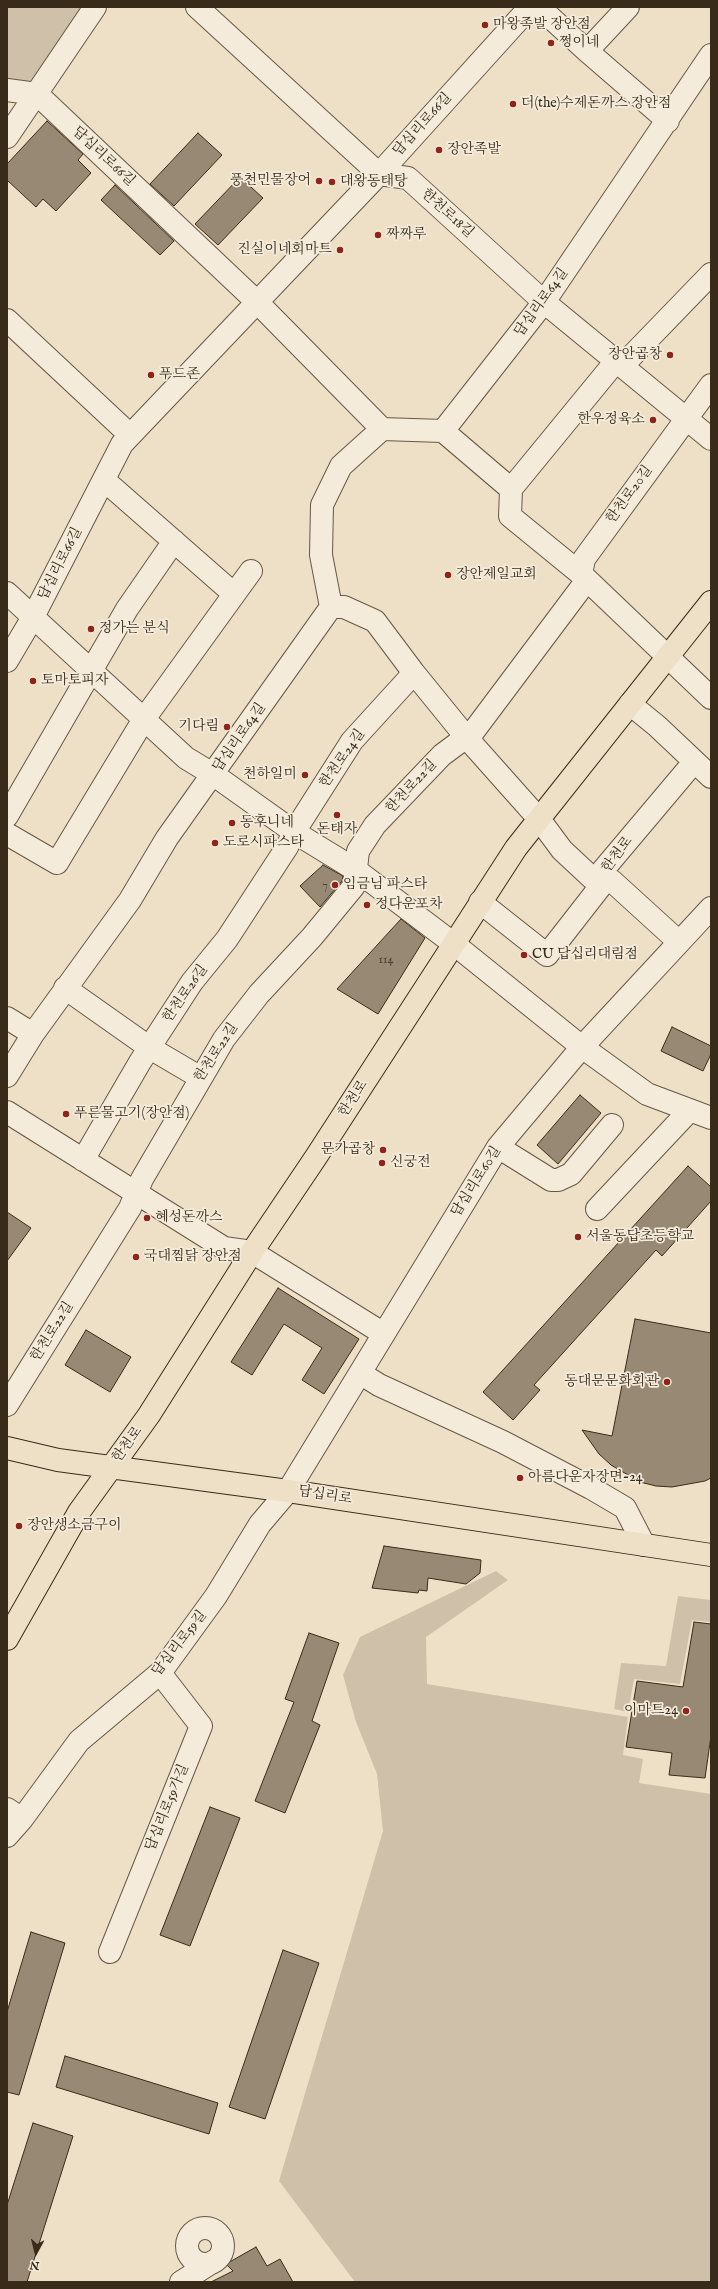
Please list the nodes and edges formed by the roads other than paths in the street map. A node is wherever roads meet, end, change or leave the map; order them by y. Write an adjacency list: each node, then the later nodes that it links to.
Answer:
1 (95, 7): 8 (street)
2 (198, 7): 11 (street)
3 (628, 7): 5 (street)
4 (525, 9): 5 (street); 11 (street, 답십리로66길)
5 (587, 51): 9 (street)
6 (711, 55): 9 (street, 답십리로64길)
7 (7, 90): 8 (street)
8 (37, 94): 10 (street); 13 (street, 답십리로66길)
9 (668, 121): 14 (street, 답십리로64길)
10 (7, 137)
11 (379, 174): 13 (street, 답십리로66길); 14 (street, 한천로18길)
12 (711, 274): 16 (street)
13 (257, 302): 19 (street, 답십리로66길); 21 (street, 답십리로66길)
14 (544, 302): 16 (street, 한천로18길); 20 (street, 답십리로64길)
15 (7, 320): 21 (street)
16 (619, 364): 18 (street, 한천로18길); 24 (street)
17 (711, 385): 18 (street)
18 (686, 418): 22 (street, 한천로18길); 27 (street, 한천로20길)
19 (382, 429): 20 (street); 31 (street)
20 (443, 431): 24 (street)
21 (130, 435): 23 (street, 답십리로66길)
22 (711, 439)
23 (104, 480): 25 (street); 32 (street, 답십리로66길)
24 (511, 489): 27 (street)
25 (174, 542): 29 (street); 35 (street)
26 (251, 571): 29 (street)
27 (584, 577): 34 (street); 40 (street, 한천로22길)
28 (7, 593): 32 (street)
29 (234, 594): 39 (street)
30 (711, 602): 34 (main road, 한천로)
31 (331, 607): 36 (street); 42 (street, 답십리로64길)
32 (33, 618): 33 (street, 답십리로66길); 35 (street)
33 (10, 649)
34 (667, 657): 37 (street); 38 (main road, 한천로)
35 (91, 670): 39 (street); 44 (street)
36 (414, 673): 40 (street); 46 (street, 한천로24길)
37 (711, 698)
38 (630, 704): 41 (street); 45 (main road, 한천로)
39 (144, 719): 42 (street); 47 (street)
40 (466, 737): 45 (street); 48 (street, 한천로22길)
41 (694, 762): 43 (street); 49 (street, 한천로)
42 (214, 775): 46 (street); 54 (street, 답십리로64길)
43 (711, 777)
44 (7, 816)
45 (539, 819): 49 (street, 한천로); 50 (main road, 한천로)
46 (294, 832): 48 (street); 58 (street, 한천로26길)
47 (7, 834)
48 (356, 870): 53 (street); 60 (street, 한천로22길)
49 (602, 879): 50 (street); 52 (street)
50 (480, 902): 53 (main road, 한천로)
51 (711, 908): 52 (street, 답십리로60길)
52 (679, 942): 57 (street, 답십리로60길)
53 (454, 944): 57 (street); 69 (main road, 한천로)
54 (65, 988): 56 (street, 답십리로64길); 58 (street)
55 (7, 1018): 56 (street)
56 (33, 1034): 59 (street, 답십리로64길)
57 (582, 1047): 61 (street); 65 (street, 답십리로60길)
58 (150, 1048): 60 (street); 66 (street, 한천로26길)
59 (7, 1076)
60 (200, 1078): 67 (street, 한천로22길)
61 (690, 1110): 63 (street); 68 (street)
62 (7, 1112): 66 (street)
63 (711, 1118)
64 (612, 1125): 65 (street)
65 (498, 1147): 70 (street, 답십리로60길)
66 (83, 1160): 67 (street)
67 (136, 1194): 69 (street); 72 (street, 한천로22길)
68 (597, 1209)
69 (252, 1252): 70 (street); 74 (main road, 한천로)
70 (384, 1334): 71 (street, 답십리로60길)
71 (360, 1373): 75 (street, 답십리로60길); 76 (street)
72 (7, 1406)
73 (7, 1448): 74 (main road, 답십리로)
74 (112, 1467): 75 (main road, 답십리로); 78 (main road, 한천로)
75 (288, 1491): 76 (main road, 답십리로); 79 (street, 답십리로59길)
76 (644, 1545): 77 (main road, 답십리로)
77 (711, 1555)
78 (7, 1639)
79 (160, 1673): 80 (street, 답십리로59길); 82 (street, 답십리로59가길)
80 (14, 1814): 81 (street, 답십리로59길)
81 (7, 1836)
82 (110, 1952)
83 (214, 2261): 84 (street)
84 (181, 2282)

